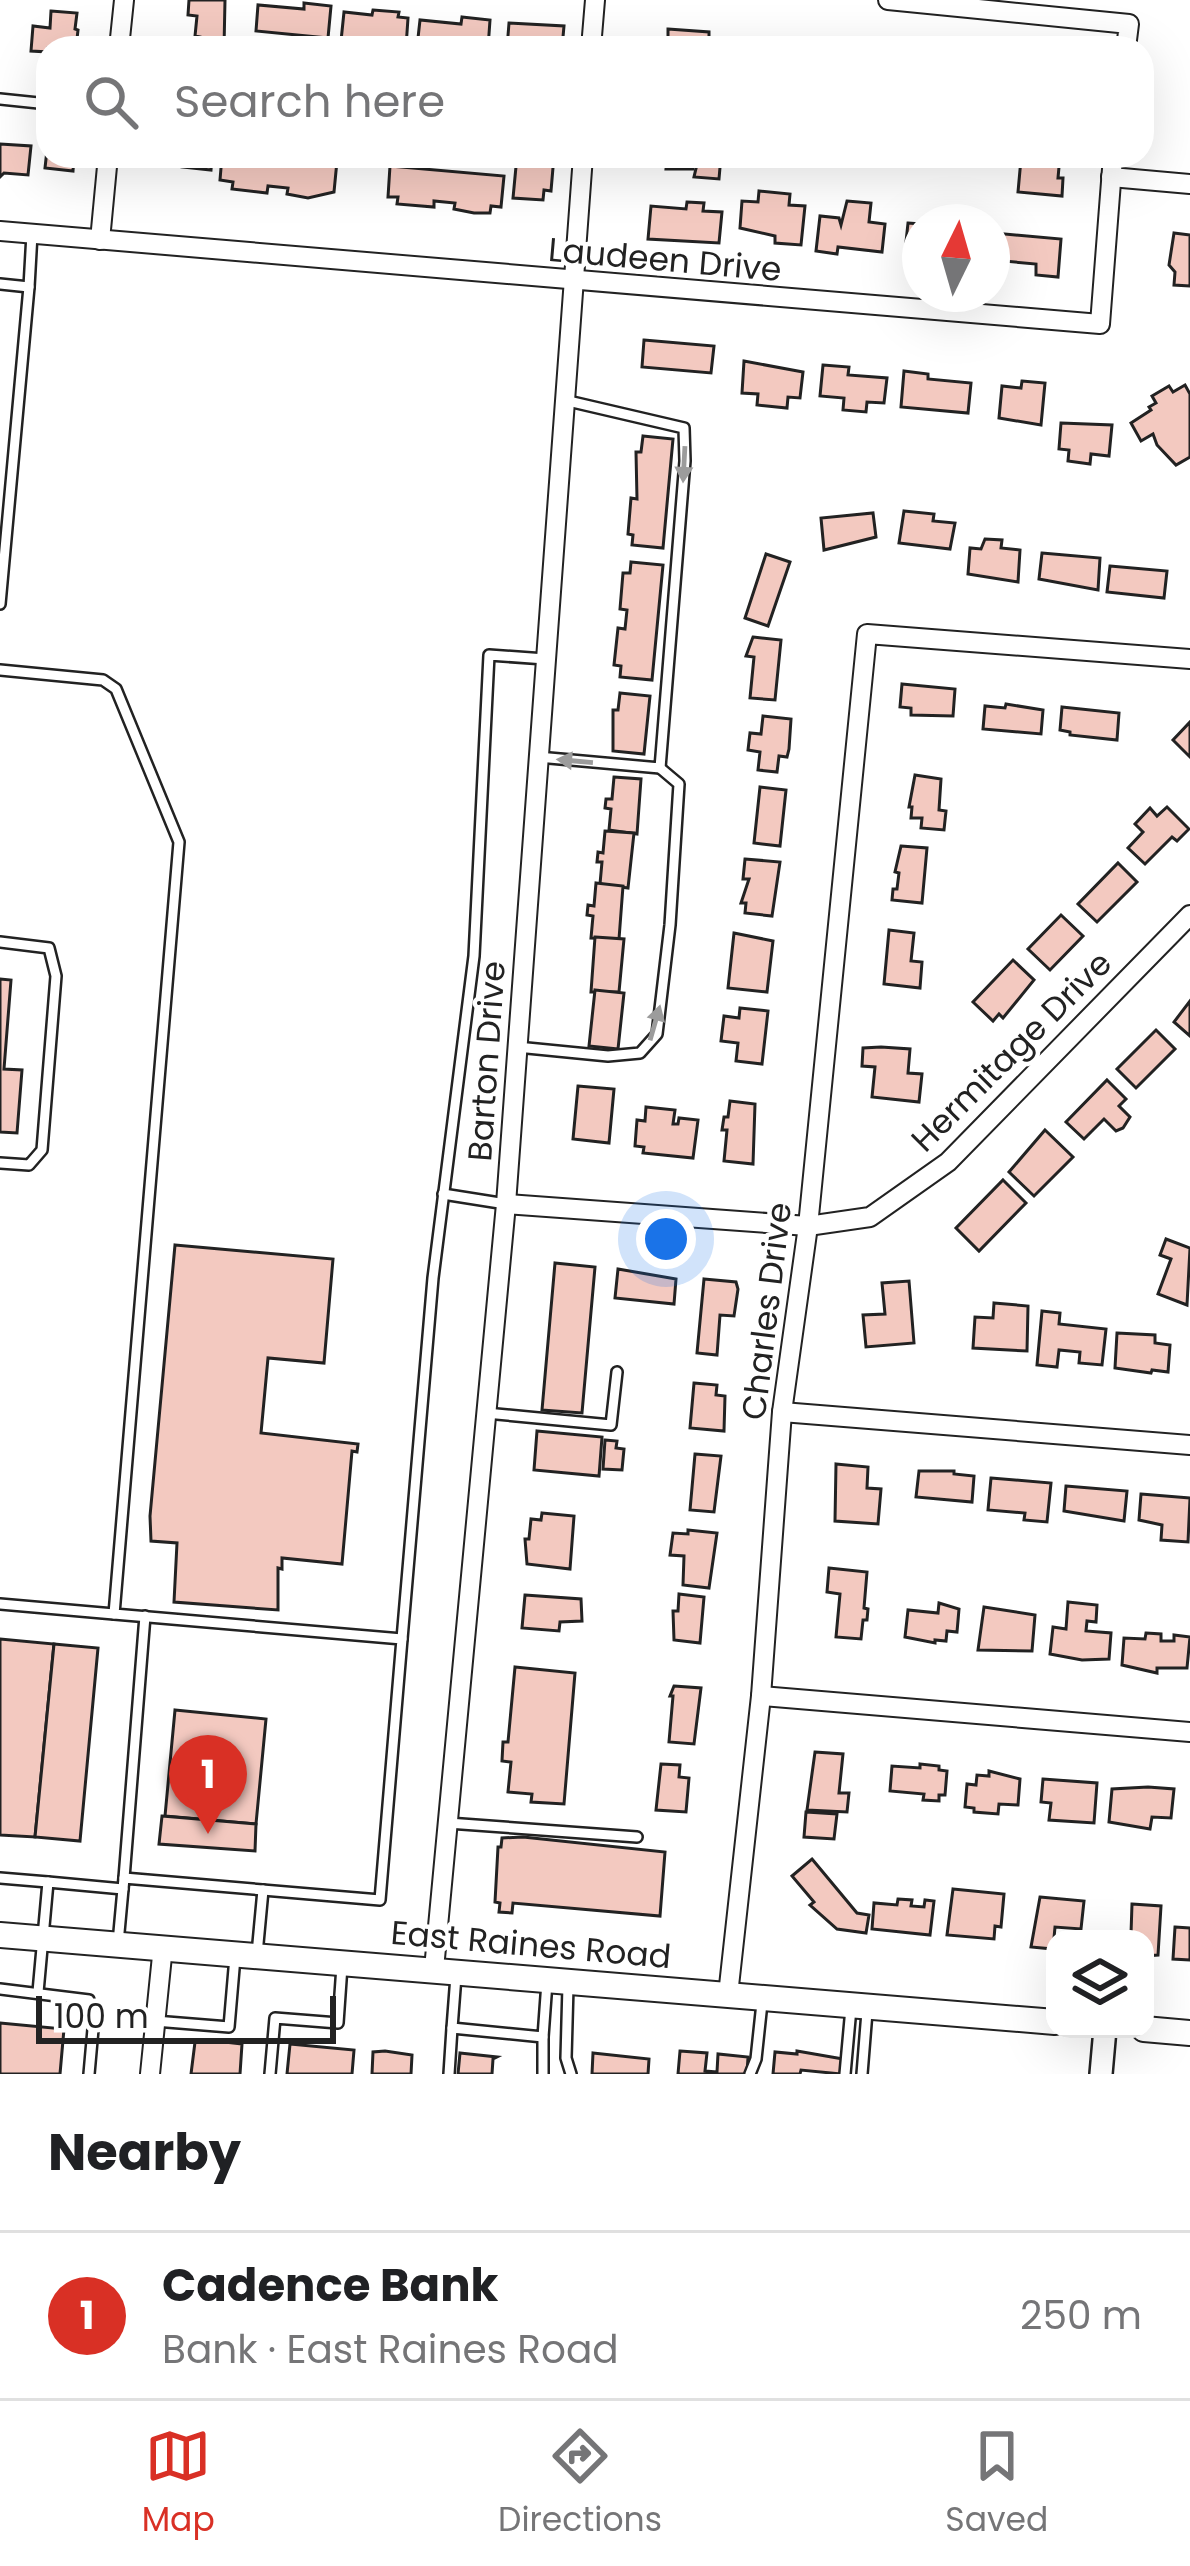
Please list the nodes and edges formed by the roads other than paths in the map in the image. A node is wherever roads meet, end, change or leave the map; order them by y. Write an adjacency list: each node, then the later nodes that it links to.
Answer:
1 (124, 0): 4 (street)
2 (595, 0): 5 (street)
3 (888, 0): 6 (street)
4 (120, 36)
5 (592, 36)
6 (1128, 36)
7 (0, 99): 8 (lane)
8 (36, 103)
9 (107, 168): 16 (street)
10 (582, 168): 17 (street, Barton Drive)
11 (1112, 168): 12 (street)
12 (1111, 177): 13 (street); 17 (street, Laudeen Drive)
13 (1190, 184)
14 (0, 231): 15 (street, Laudeen Drive)
15 (32, 234): 16 (street, Laudeen Drive); 19 (lane)
16 (100, 240): 17 (street, Laudeen Drive)
17 (573, 282): 20 (street, Barton Drive)
18 (0, 284): 19 (lane)
19 (28, 286): 21 (lane)
20 (565, 400): 23 (street, Barton Drive); 27 (lane, one-way to 27)
21 (4, 495): 22 (lane)
22 (0, 604)
23 (546, 659): 26 (street, Barton Drive); 32 (lane)
24 (1190, 659): 34 (street, Charles Drive)
25 (0, 670): 40 (lane)
26 (538, 757): 27 (lane, one-way to 26); 30 (street, Barton Drive)
27 (660, 768): 30 (lane, one-way to 27)
28 (1190, 915): 34 (street, Hermitage Drive)
29 (0, 942): 31 (lane)
30 (517, 1047): 33 (street, Barton Drive)
31 (0, 1163)
32 (443, 1194): 33 (lane); 42 (lane)
33 (506, 1204): 34 (street, Hermitage Drive); 37 (street, Barton Drive)
34 (808, 1226): 36 (street, Charles Drive)
35 (616, 1372): 37 (lane)
36 (782, 1412): 38 (street); 43 (street, Charles Drive)
37 (486, 1414): 45 (street, Barton Drive)
38 (1190, 1445)
39 (0, 1604): 40 (lane)
40 (114, 1614): 41 (lane)
41 (146, 1616): 42 (lane); 49 (lane)
42 (403, 1639): 50 (lane)
43 (761, 1696): 44 (street); 61 (street, Charles Drive)
44 (1190, 1732)
45 (448, 1822): 46 (lane); 57 (street, Barton Drive)
46 (637, 1837)
47 (0, 1878): 48 (lane)
48 (48, 1882): 49 (lane); 52 (lane)
49 (124, 1883): 50 (lane); 53 (lane)
50 (262, 1890): 55 (lane)
51 (0, 1934): 52 (main road, East Raines Road)
52 (43, 1937): 53 (main road, East Raines Road); 60 (lane)
53 (118, 1943): 54 (main road, East Raines Road)
54 (163, 1946): 55 (main road, East Raines Road); 64 (street)
55 (246, 1953): 56 (main road, East Raines Road); 64 (lane)
56 (343, 1960): 57 (main road, East Raines Road); 74 (lane)
57 (446, 1970): 58 (main road, East Raines Road); 66 (lane)
58 (558, 1980): 61 (main road, East Raines Road); 69 (lane); 77 (lane)
59 (0, 1989): 60 (lane)
60 (38, 1992): 72 (lane)
61 (728, 1995): 62 (main road, East Raines Road)
62 (763, 1998): 63 (main road, East Raines Road); 71 (lane)
63 (859, 2006): 65 (main road, East Raines Road); 80 (lane); 81 (lane)
64 (155, 2021): 73 (street)
65 (1046, 2021)
66 (452, 2028): 69 (lane); 75 (lane)
67 (1154, 2030): 68 (main road)
68 (1190, 2033)
69 (543, 2037): 76 (lane)
70 (1104, 2038): 82 (street)
71 (756, 2059): 78 (lane); 79 (lane)
72 (89, 2074)
73 (150, 2074)
74 (270, 2074)
75 (449, 2074)
76 (543, 2074)
77 (571, 2074)
78 (750, 2074)
79 (761, 2074)
80 (845, 2074)
81 (862, 2074)
82 (1101, 2074)

